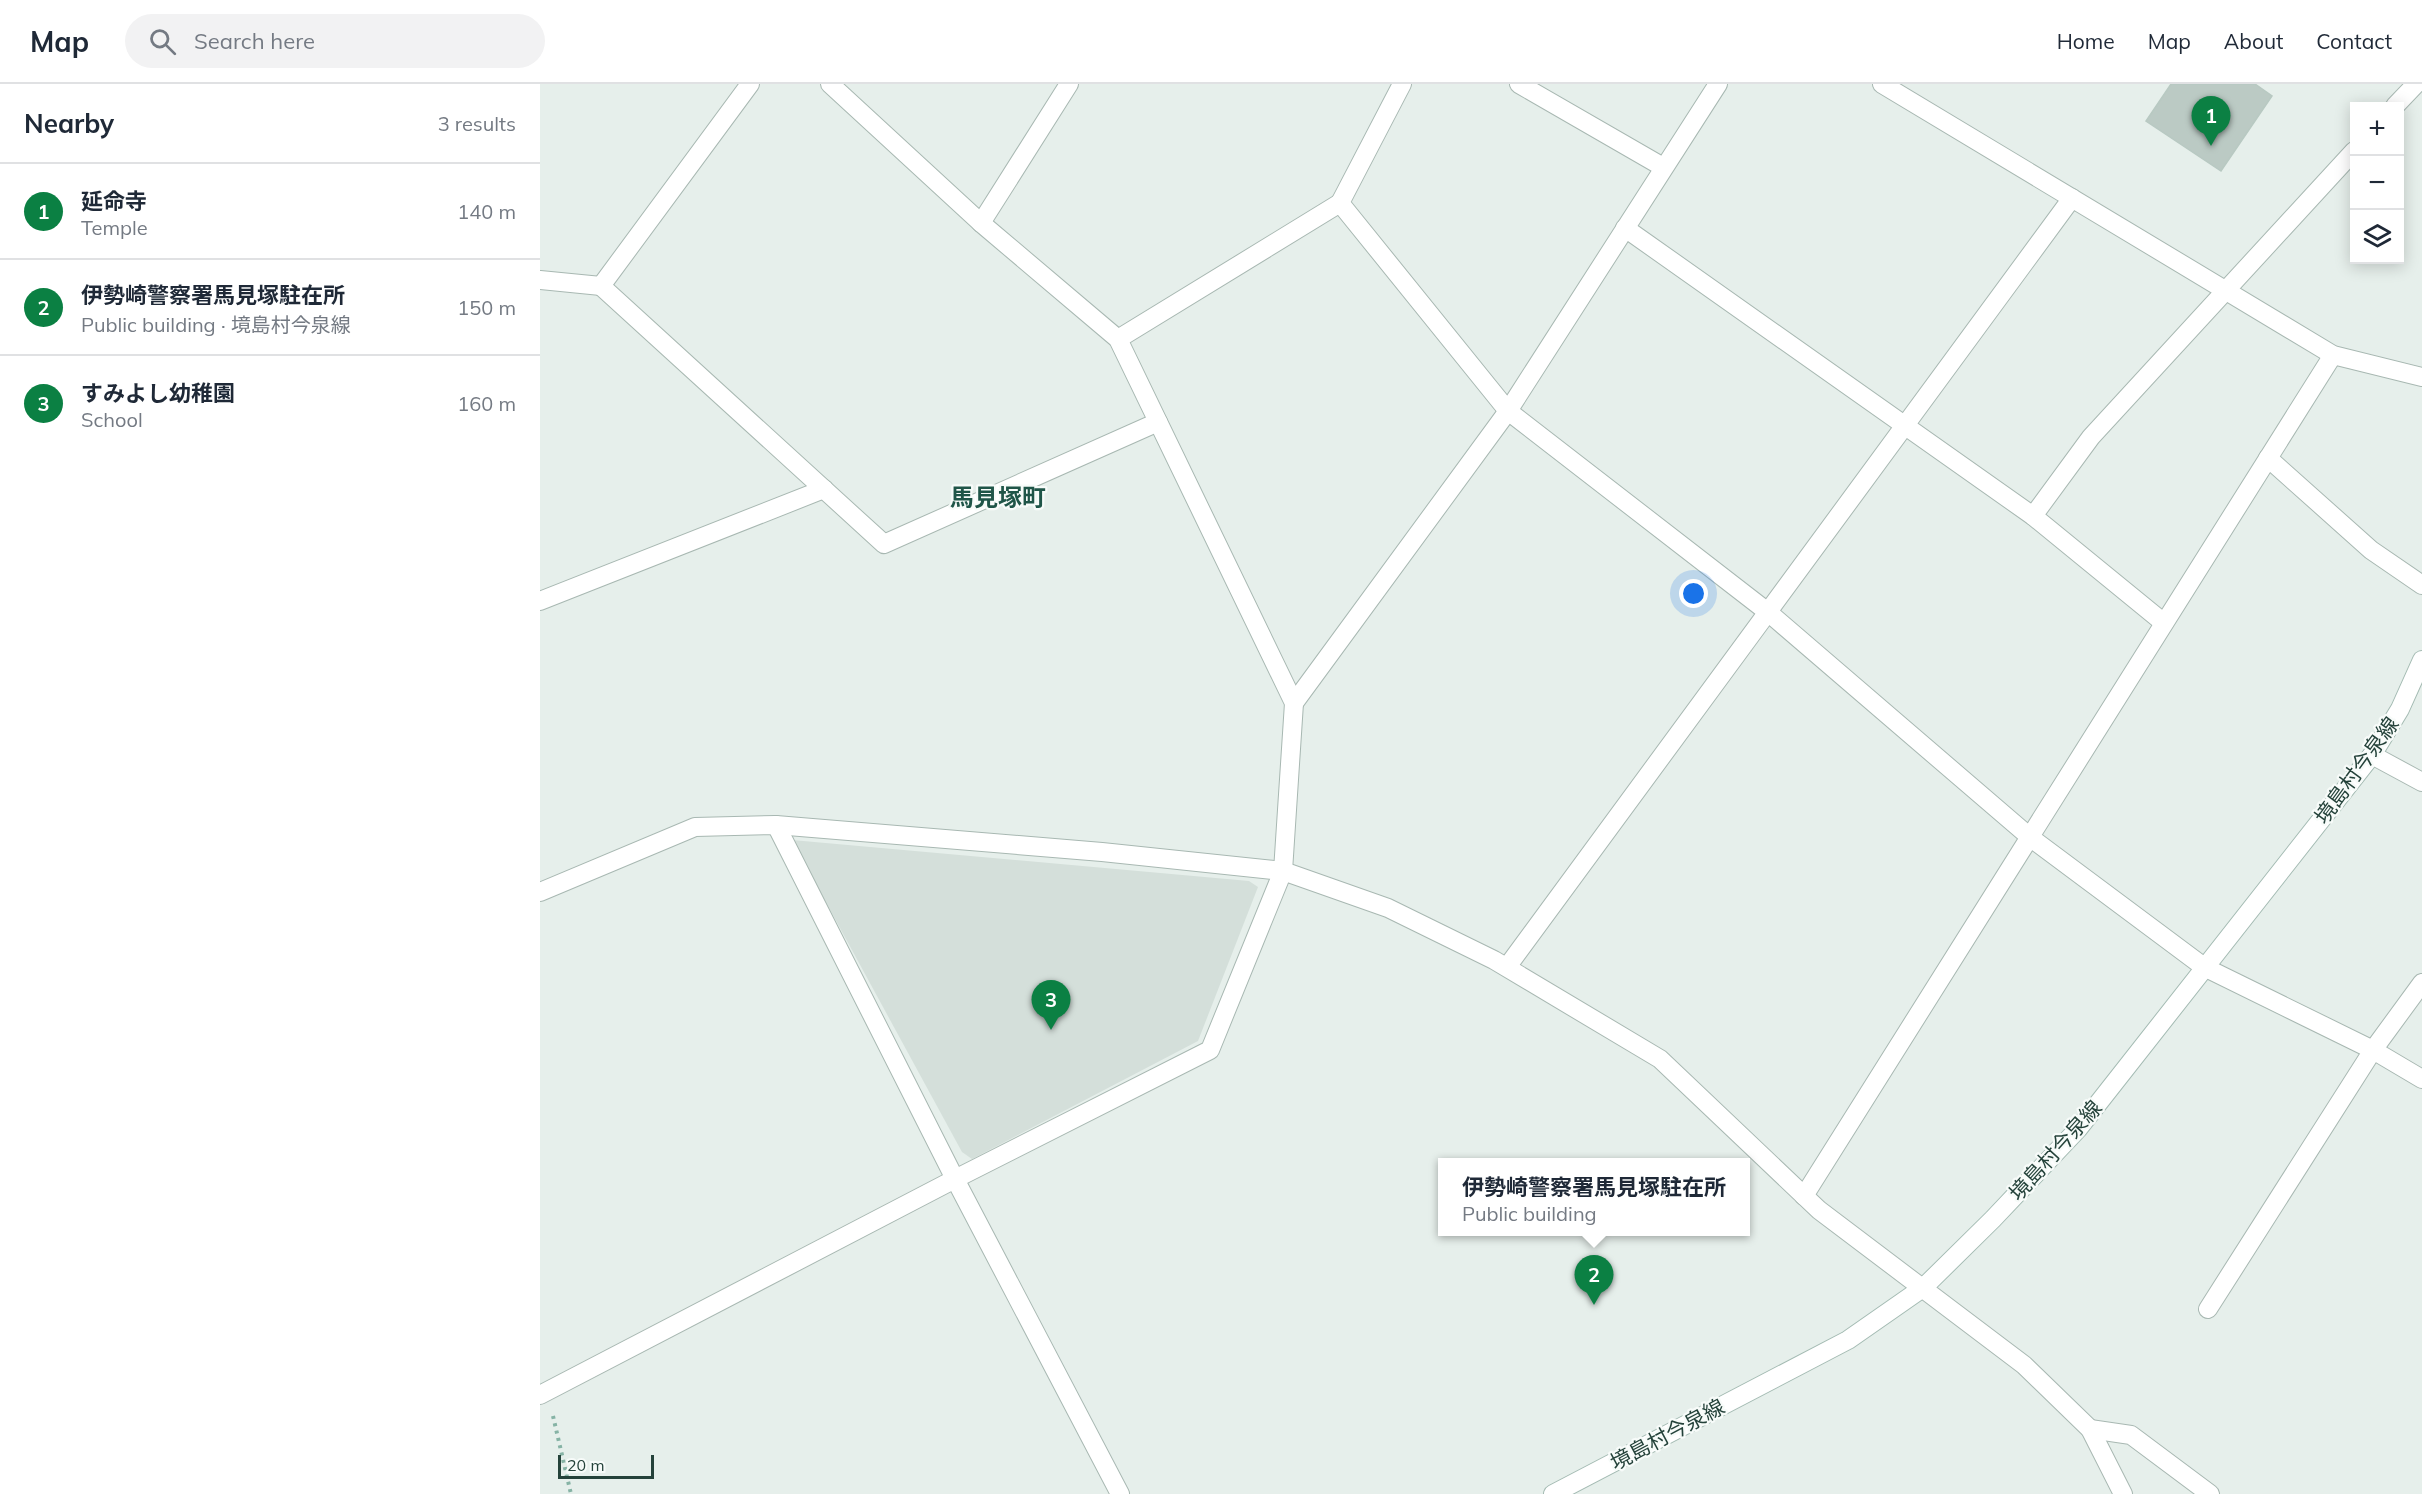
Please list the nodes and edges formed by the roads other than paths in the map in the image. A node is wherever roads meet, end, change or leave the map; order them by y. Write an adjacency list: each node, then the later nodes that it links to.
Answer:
1 (750, 84): 17 (street)
2 (830, 84): 14 (street)
3 (1069, 84): 14 (street)
4 (1402, 84): 13 (street)
5 (1519, 84): 11 (street)
6 (1718, 84): 11 (street)
7 (1882, 84): 12 (street)
8 (2416, 84): 9 (street)
9 (2399, 102)
10 (2350, 156): 18 (street)
11 (1664, 167): 15 (street)
12 (2072, 198): 18 (street); 24 (street)
13 (1340, 203): 19 (street); 22 (street)
14 (981, 223): 19 (street)
15 (1624, 228): 22 (street); 24 (street)
16 (540, 280): 17 (street)
17 (601, 286): 26 (street)
18 (2226, 291): 20 (street); 27 (street)
19 (1118, 339): 23 (street)
20 (2333, 354): 21 (street); 25 (street)
21 (2422, 376)
22 (1508, 411): 30 (street); 33 (street)
23 (1158, 422): 26 (street); 33 (street)
24 (1904, 426): 27 (street); 30 (street)
25 (2268, 458): 28 (street); 31 (street)
26 (824, 489): 29 (street)
27 (2033, 516): 31 (street)
28 (2422, 585)
29 (540, 601)
30 (1769, 613): 37 (street); 40 (street)
31 (2164, 623): 37 (street)
32 (2422, 660): 34 (street, 境島村今泉線)
33 (1294, 704): 38 (street)
34 (2372, 755): 35 (street); 41 (street, 境島村今泉線)
35 (2422, 782)
36 (776, 825): 38 (street); 39 (street); 45 (street)
37 (2031, 838): 41 (street); 46 (street)
38 (1283, 871): 40 (street); 45 (street)
39 (540, 892)
40 (1507, 967): 46 (street)
41 (2204, 967): 43 (street); 47 (street, 境島村今泉線)
42 (2422, 983): 43 (street)
43 (2373, 1050): 44 (street); 48 (street)
44 (2422, 1079)
45 (955, 1179): 49 (street); 51 (street)
46 (1804, 1196): 47 (street)
47 (1924, 1287): 50 (street); 52 (street, 境島村今泉線)
48 (2208, 1309)
49 (544, 1393)
50 (2090, 1429): 53 (street); 54 (street)
51 (1120, 1494)
52 (1553, 1494)
53 (2123, 1494)
54 (2210, 1494)

